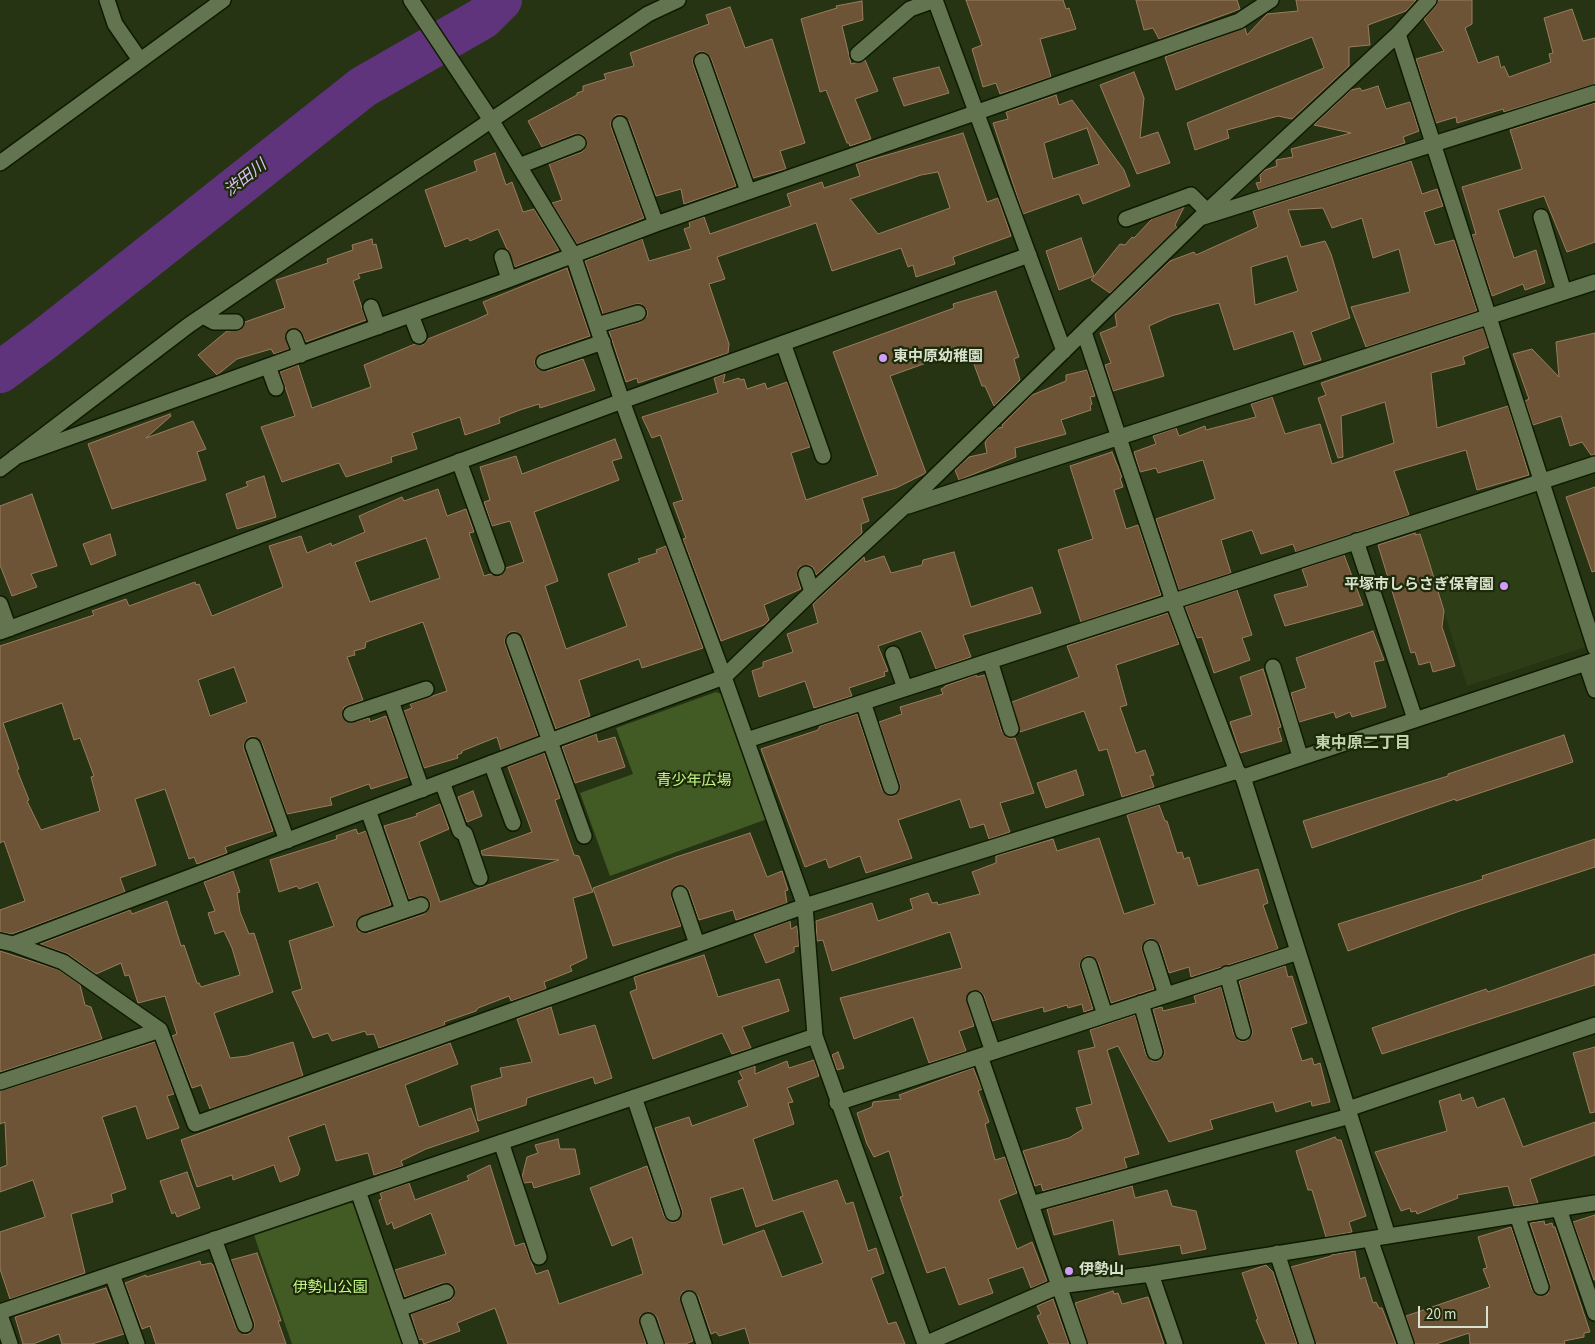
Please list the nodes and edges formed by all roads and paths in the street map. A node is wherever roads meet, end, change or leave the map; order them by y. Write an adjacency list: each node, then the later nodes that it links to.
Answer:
1 (107, 0): 10 (street)
2 (223, 0): 10 (street)
3 (410, 0): 14 (street)
4 (678, 0): 14 (street)
5 (936, 0): 9 (street); 13 (street)
6 (1429, 0): 8 (street)
7 (1266, 1): 13 (street)
8 (1398, 34): 17 (street); 21 (street)
9 (858, 54)
10 (140, 60): 18 (street)
11 (702, 61): 20 (street)
12 (1595, 93): 17 (street)
13 (976, 111): 20 (street); 26 (street)
14 (491, 120): 19 (street); 34 (street)
15 (620, 124): 24 (street)
16 (578, 144): 19 (street)
17 (1433, 145): 21 (street); 35 (street)
18 (0, 163)
19 (519, 166): 25 (street)
20 (748, 191): 24 (street)
21 (1204, 214): 23 (street); 39 (street)
22 (1541, 217): 30 (street)
23 (1126, 219)
24 (656, 224): 25 (street)
25 (573, 255): 28 (street); 37 (street)
26 (1029, 255): 43 (street); 44 (street)
27 (502, 257): 28 (street)
28 (509, 279): 33 (street)
29 (1595, 282): 30 (street)
30 (1564, 292): 35 (street)
31 (371, 308): 38 (street)
32 (638, 313): 37 (street)
33 (411, 315): 38 (street); 40 (street)
34 (203, 316): 36 (street); 52 (street)
35 (1489, 317): 50 (street); 56 (street)
36 (236, 322)
37 (597, 325): 42 (street)
38 (378, 326): 45 (street)
39 (1084, 332): 44 (street); 50 (street)
40 (419, 336)
41 (294, 337): 45 (street)
42 (603, 342): 46 (street); 49 (street)
43 (783, 343): 49 (street); 51 (street)
44 (1064, 351): 57 (street)
45 (301, 354): 47 (street)
46 (544, 362)
47 (268, 366): 48 (street); 52 (street)
48 (276, 388)
49 (622, 401): 53 (street); 71 (street)
50 (1119, 438): 57 (street); 62 (street)
51 (823, 456)
52 (15, 457): 55 (street)
53 (460, 461): 59 (street); 64 (street)
54 (1595, 464): 56 (street)
55 (0, 469)
56 (1541, 481): 58 (street); 66 (street)
57 (904, 507): 61 (street)
58 (1356, 541): 62 (street); 78 (street)
59 (497, 568)
60 (806, 574): 61 (street)
61 (812, 592): 71 (street)
62 (1173, 601): 68 (street); 85 (street)
63 (0, 604): 64 (street)
64 (4, 631)
65 (514, 641): 81 (street)
66 (1595, 648)
67 (893, 654): 72 (street)
68 (990, 661): 72 (street); 79 (street)
69 (1590, 661): 74 (street); 78 (street)
70 (1273, 667): 83 (street)
71 (724, 678): 80 (street); 81 (street)
72 (905, 688): 76 (street)
73 (426, 689): 75 (street)
74 (1595, 690)
75 (391, 701): 77 (street); 88 (street)
76 (863, 702): 80 (street); 87 (street)
77 (351, 714)
78 (1415, 719): 83 (street)
79 (1011, 729)
80 (747, 740): 96 (street)
81 (550, 741): 84 (street); 91 (street)
82 (253, 746): 92 (street)
83 (1300, 756): 85 (street)
84 (491, 763): 86 (street); 90 (street)
85 (1240, 774): 96 (street); 102 (street)
86 (442, 782): 88 (street); 93 (street)
87 (891, 787)
88 (422, 790): 89 (street)
89 (368, 810): 92 (street); 97 (street)
90 (513, 823)
91 (584, 836)
92 (287, 841): 99 (street)
93 (480, 878)
94 (680, 894): 100 (street)
95 (421, 905): 97 (street)
96 (805, 906): 100 (street); 112 (street)
97 (403, 910): 98 (street)
98 (365, 924)
99 (7, 943): 110 (street)
100 (697, 944): 110 (street)
101 (1151, 948): 105 (street)
102 (1298, 952): 104 (street); 118 (street)
103 (1089, 965): 108 (street)
104 (1227, 974): 105 (street); 111 (street)
105 (1166, 995): 107 (street)
106 (975, 998): 114 (street)
107 (1140, 1003): 108 (street); 113 (street)
108 (1105, 1015): 114 (street)
109 (1595, 1025): 118 (street)
110 (160, 1030): 115 (street)
111 (1243, 1032)
112 (815, 1036): 116 (street); 117 (street)
113 (1155, 1052)
114 (987, 1054): 117 (street); 122 (street)
115 (0, 1082)
116 (634, 1097): 119 (street); 124 (street)
117 (837, 1103): 133 (street)
118 (1349, 1112): 122 (street); 126 (street)
119 (500, 1142): 120 (street); 130 (street)
120 (358, 1191): 127 (street); 137 (street)
121 (1595, 1203): 123 (street)
122 (1031, 1204): 133 (street)
123 (1559, 1209): 125 (street); 139 (street)
124 (673, 1213)
125 (1517, 1215): 126 (street); 134 (street)
126 (1388, 1236): 128 (street)
127 (214, 1239): 131 (street); 141 (street)
128 (1370, 1239): 129 (street); 150 (street)
129 (1277, 1254): 132 (street); 149 (street)
130 (539, 1257)
131 (112, 1274): 138 (street); 143 (street)
132 (1151, 1274): 133 (street); 148 (street)
133 (1059, 1286): 147 (street)
134 (1541, 1286)
135 (446, 1292): 137 (street)
136 (689, 1299): 146 (street)
137 (399, 1309): 144 (street)
138 (0, 1313): 142 (street)
139 (1595, 1313)
140 (648, 1321): 145 (street)
141 (244, 1325)
142 (10, 1344)
143 (137, 1344)
144 (411, 1344)
145 (656, 1344)
146 (704, 1344)
147 (1079, 1344)
148 (1175, 1344)
149 (1307, 1344)
150 (1406, 1344)

